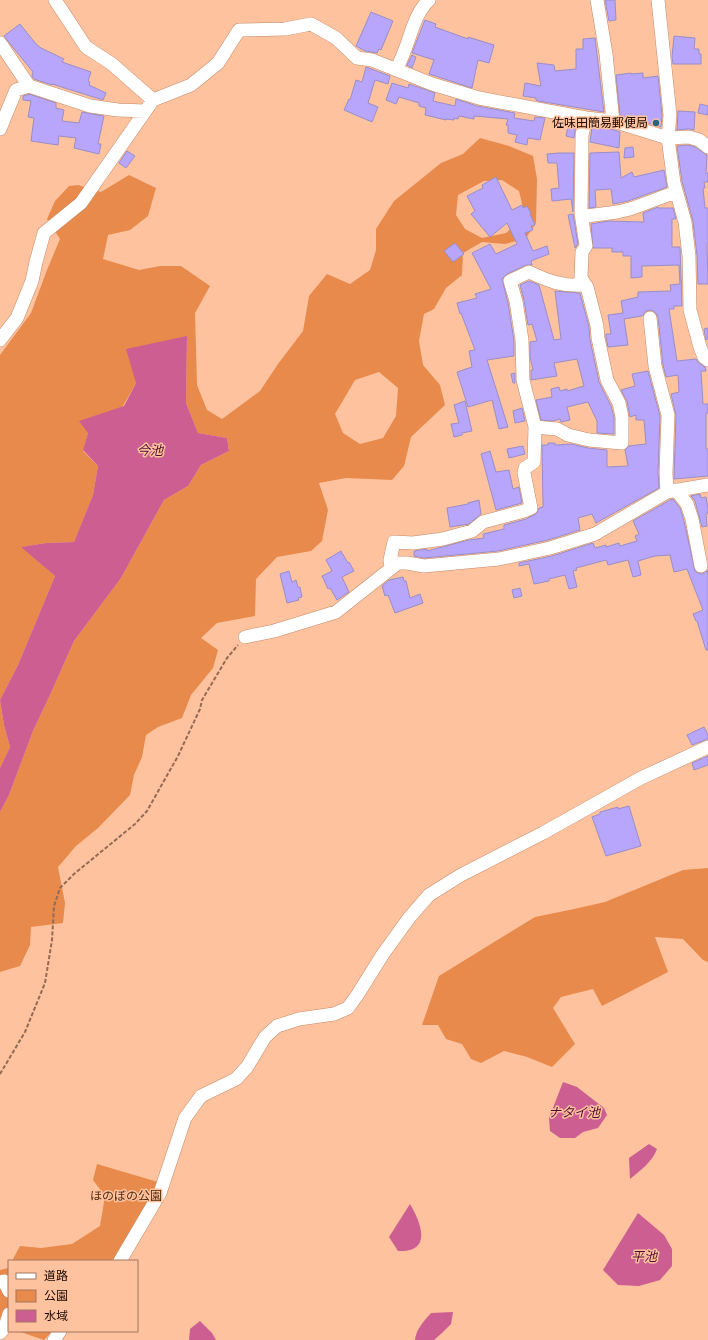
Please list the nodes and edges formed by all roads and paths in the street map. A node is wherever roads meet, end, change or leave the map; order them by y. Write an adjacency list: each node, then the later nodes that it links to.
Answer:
1 (55, 0): 8 (street)
2 (429, 0): 6 (street)
3 (597, 0): 10 (street)
4 (658, 0): 12 (street)
5 (0, 43): 7 (street)
6 (396, 70): 8 (street); 9 (street)
7 (29, 86): 8 (street); 11 (street)
8 (149, 105): 18 (street)
9 (586, 118): 10 (street); 15 (street)
10 (613, 121): 12 (street)
11 (0, 129)
12 (668, 138): 13 (street); 14 (street)
13 (708, 147)
14 (676, 192): 15 (street); 19 (street)
15 (581, 213): 16 (street)
16 (585, 285): 20 (street); 20 (street)
17 (650, 318): 22 (street)
18 (0, 340)
19 (708, 360)
20 (535, 427): 24 (street)
21 (708, 485): 22 (street)
22 (672, 491): 23 (street); 24 (street)
23 (701, 566)
24 (391, 567): 25 (street)
25 (245, 637): 27 (path)
26 (708, 747): 28 (street)
27 (0, 1074)
28 (121, 1260)
29 (0, 1282): 30 (street)
30 (8, 1289)
31 (8, 1318): 32 (street)
32 (0, 1333)

